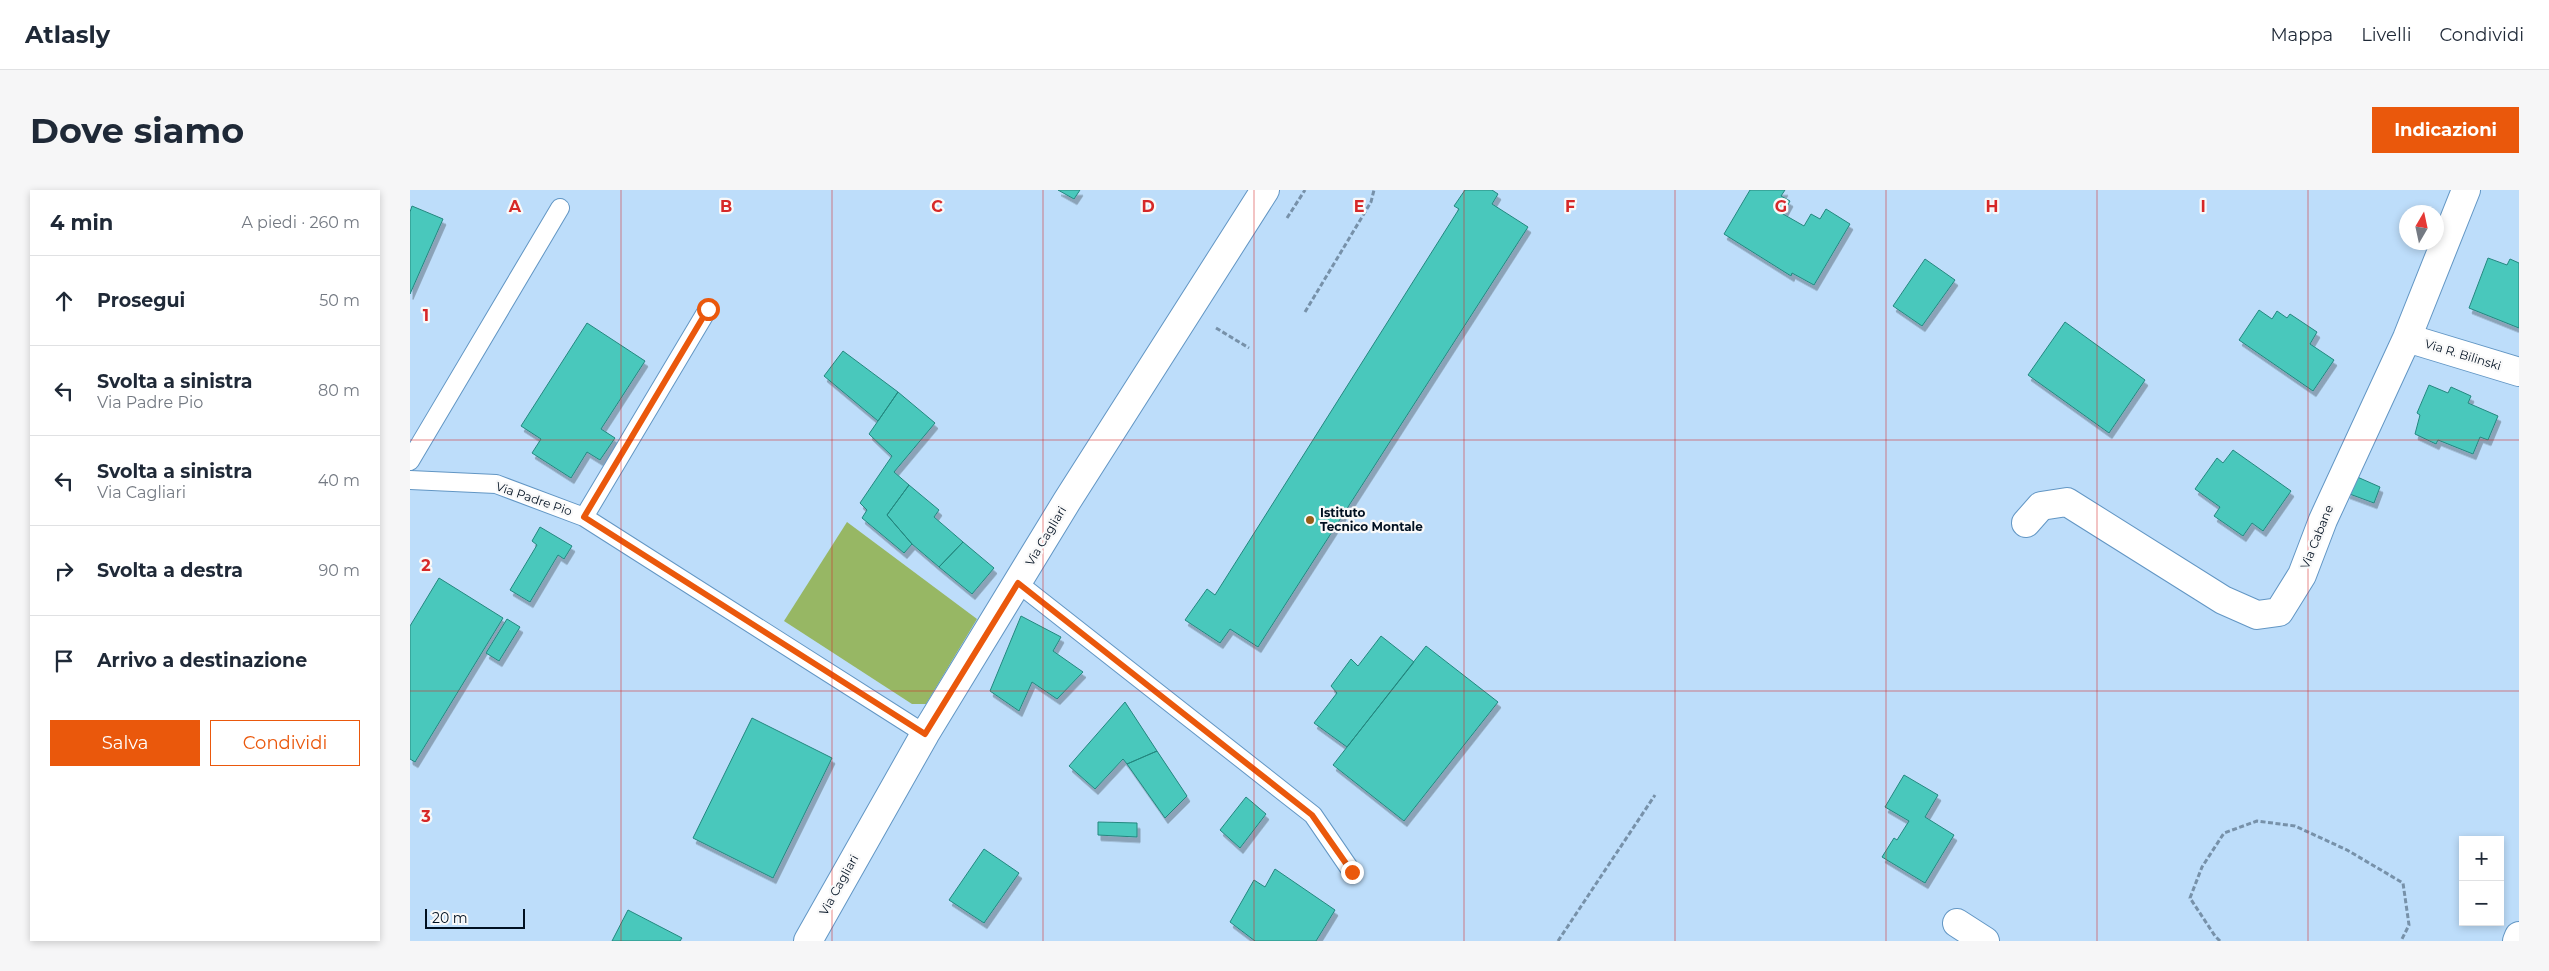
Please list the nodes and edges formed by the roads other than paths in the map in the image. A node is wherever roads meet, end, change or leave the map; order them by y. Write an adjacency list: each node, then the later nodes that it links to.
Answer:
1 (1265, 190): 11 (street, Via Cagliari)
2 (2466, 190): 5 (street, Via Cabane)
3 (560, 208): 7 (lane)
4 (708, 309): 9 (lane)
5 (2407, 338): 6 (street, Via R. Bilinski); 10 (street, Via Cabane)
6 (2519, 372)
7 (410, 462)
8 (410, 480): 9 (lane, Via Padre Pio)
9 (584, 517): 12 (lane, Via Padre Pio)
10 (2026, 523)
11 (1018, 583): 12 (street, Via Cagliari); 13 (lane)
12 (925, 734): 16 (street, Via Cagliari)
13 (1352, 872)
14 (1957, 923): 17 (street)
15 (2519, 936): 18 (street)
16 (808, 941)
17 (1985, 941)
18 (2517, 941)

